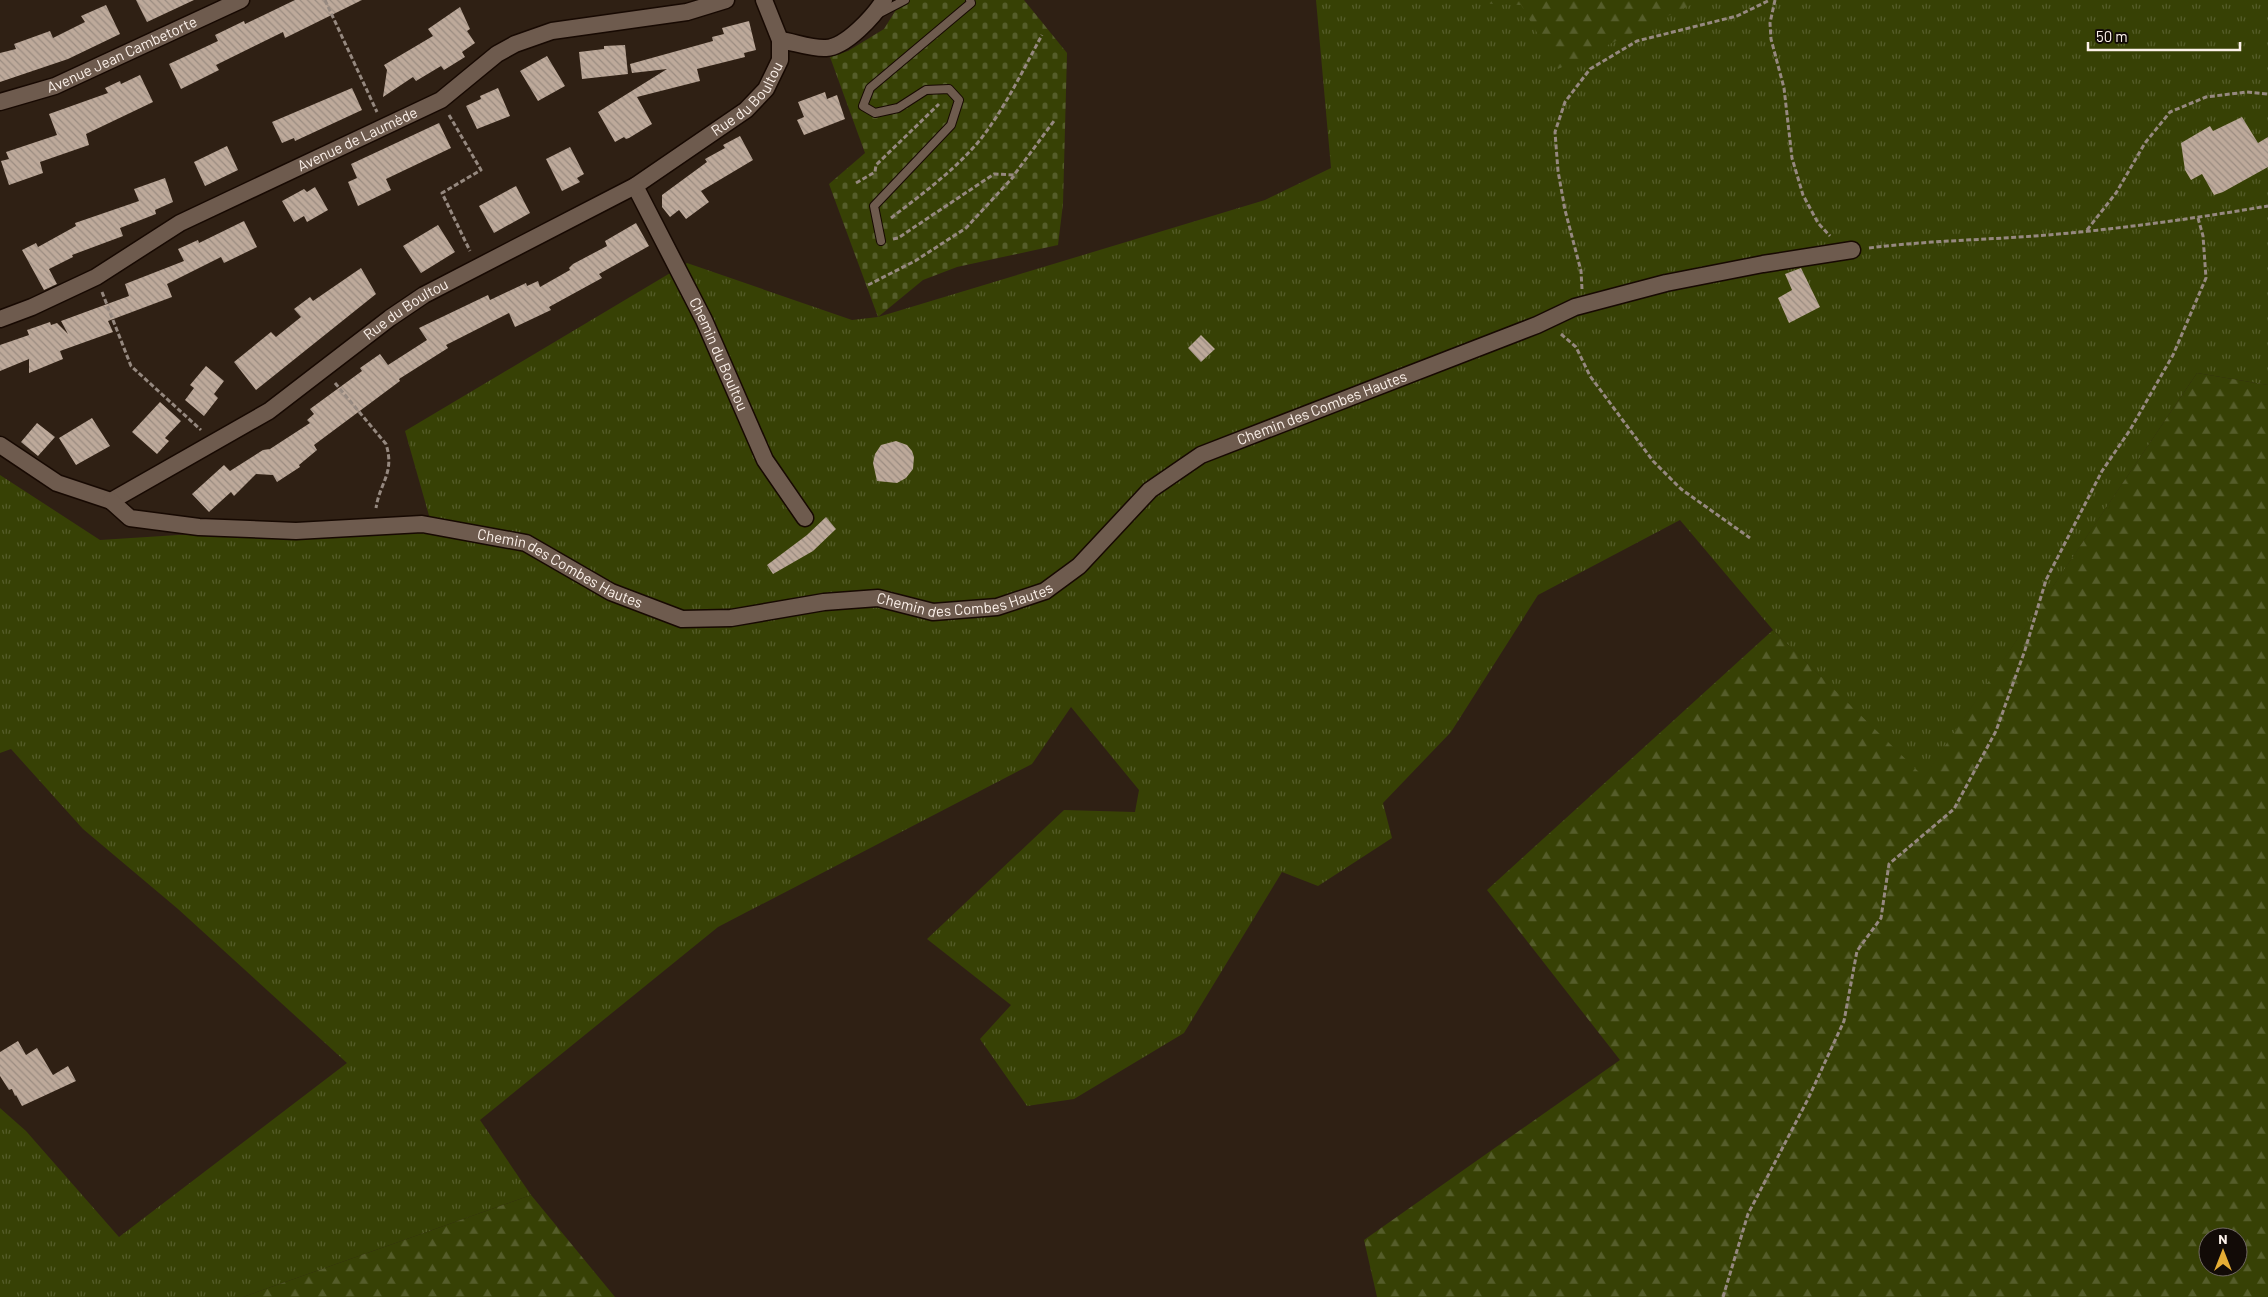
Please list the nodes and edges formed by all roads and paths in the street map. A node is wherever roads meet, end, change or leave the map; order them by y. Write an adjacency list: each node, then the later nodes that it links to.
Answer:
1 (241, 0): 16 (street, Avenue Jean Cambetorte)
2 (325, 0): 18 (path)
3 (726, 0): 15 (street, Avenue de Laumède)
4 (764, 0): 12 (street)
5 (884, 0): 10 (street)
6 (905, 0): 10 (lane)
7 (970, 0): 13 (lane)
8 (1770, 0): 31 (path)
9 (1775, 0): 27 (path)
10 (874, 16): 12 (street)
11 (1042, 35): 24 (path)
12 (780, 40): 21 (street, Rue du Boultou)
13 (949, 89): 20 (path); 24 (lane)
14 (2268, 94): 25 (path)
15 (441, 100): 18 (street, Avenue de Laumède); 28 (path)
16 (0, 102)
17 (1054, 121): 19 (path)
18 (384, 126): 29 (street, Avenue de Laumède)
19 (1014, 175): 26 (path); 30 (path)
20 (856, 183)
21 (636, 186): 28 (street, Rue du Boultou); 38 (street, Chemin du Boultou)
22 (2268, 206): 23 (path)
23 (2198, 218): 25 (path); 41 (path)
24 (878, 227): 26 (lane)
25 (2087, 230): 27 (path)
26 (880, 241)
27 (1852, 250): 31 (street, Chemin des Combes Hautes)
28 (478, 268): 34 (street, Rue du Boultou)
29 (96, 277): 32 (street, Avenue de Laumède); 35 (path)
30 (868, 285)
31 (1575, 307): 33 (street, Chemin des Combes Hautes)
32 (0, 319)
33 (1537, 325): 39 (street, Chemin des Combes Hautes); 40 (path)
34 (324, 369): 35 (street, Rue du Boultou); 39 (path)
35 (214, 442): 37 (street, Rue du Boultou)
36 (0, 445): 37 (street)
37 (111, 501): 39 (street, Chemin des Combes Hautes)
38 (805, 518)
39 (380, 526)
40 (1750, 538)
41 (1723, 1297)

